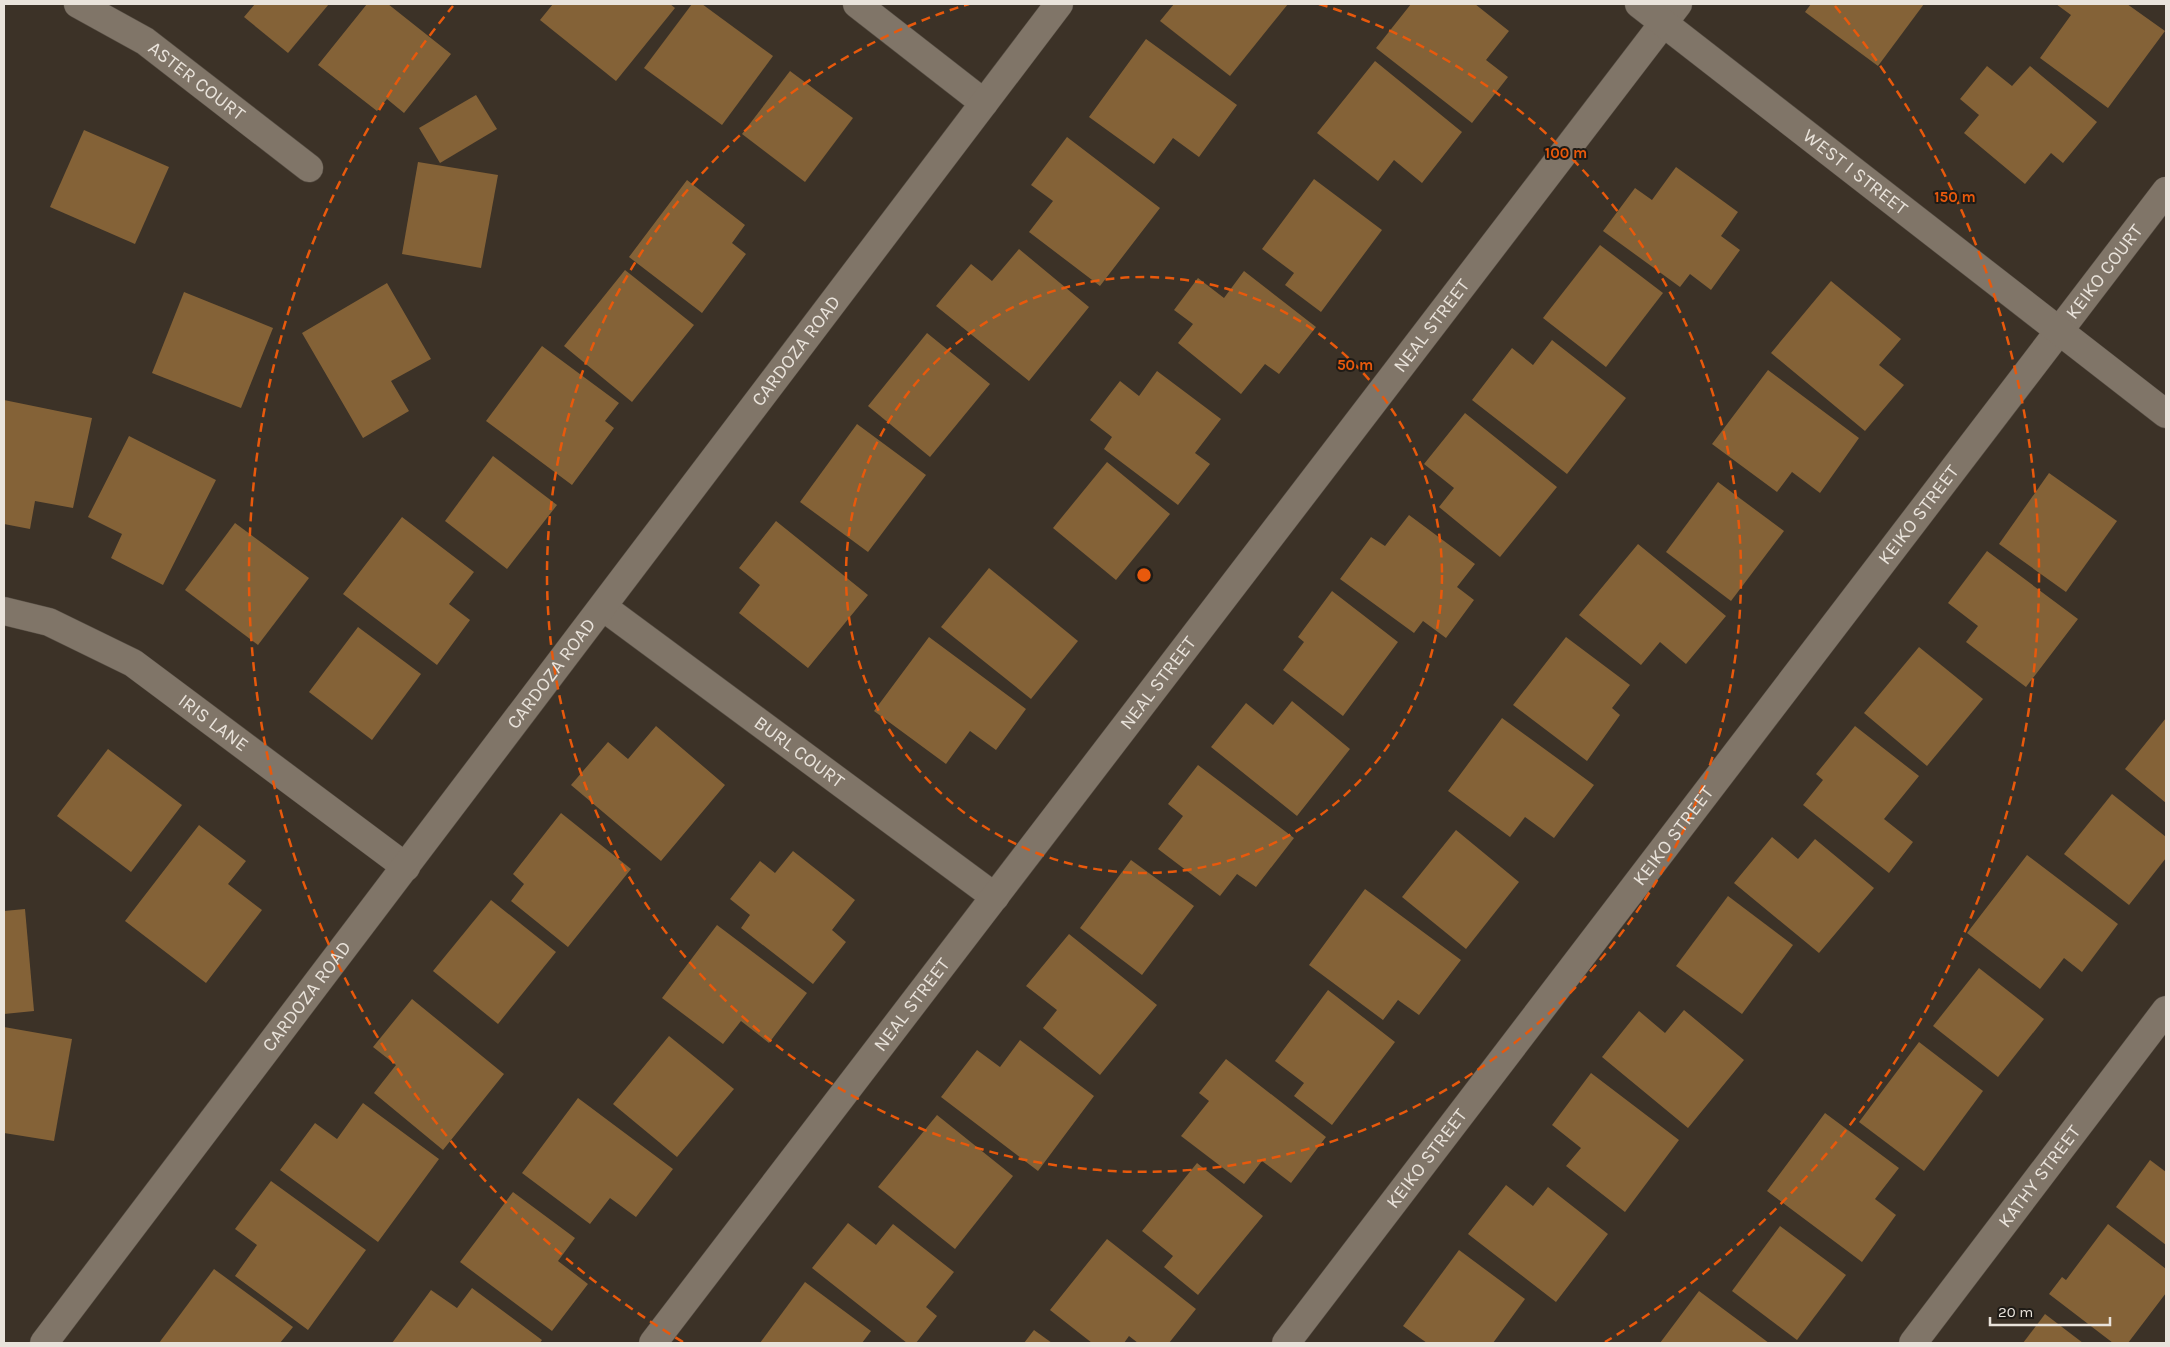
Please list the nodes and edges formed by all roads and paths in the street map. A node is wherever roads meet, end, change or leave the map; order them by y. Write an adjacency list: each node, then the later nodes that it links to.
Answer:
1 (78, 4): 7 (street, ASTER COURT)
2 (857, 4): 6 (street)
3 (1059, 4): 6 (street, CARDOZA ROAD)
4 (1639, 4): 5 (street, WEST I STREET)
5 (1671, 13): 9 (street, WEST I STREET); 14 (street, NEAL STREET)
6 (984, 103): 11 (street, CARDOZA ROAD)
7 (309, 168)
8 (2166, 191): 9 (street, KEIKO COURT)
9 (2060, 330): 10 (street, WEST I STREET); 18 (street, KEIKO STREET)
10 (2166, 414)
11 (603, 607): 13 (street, CARDOZA ROAD); 14 (street, BURL COURT)
12 (4, 610): 13 (street, IRIS LANE)
13 (406, 867): 16 (street, CARDOZA ROAD)
14 (995, 897): 17 (street, NEAL STREET)
15 (2166, 1010): 19 (street, KATHY STREET)
16 (44, 1343)
17 (653, 1343)
18 (1286, 1343)
19 (1913, 1343)

